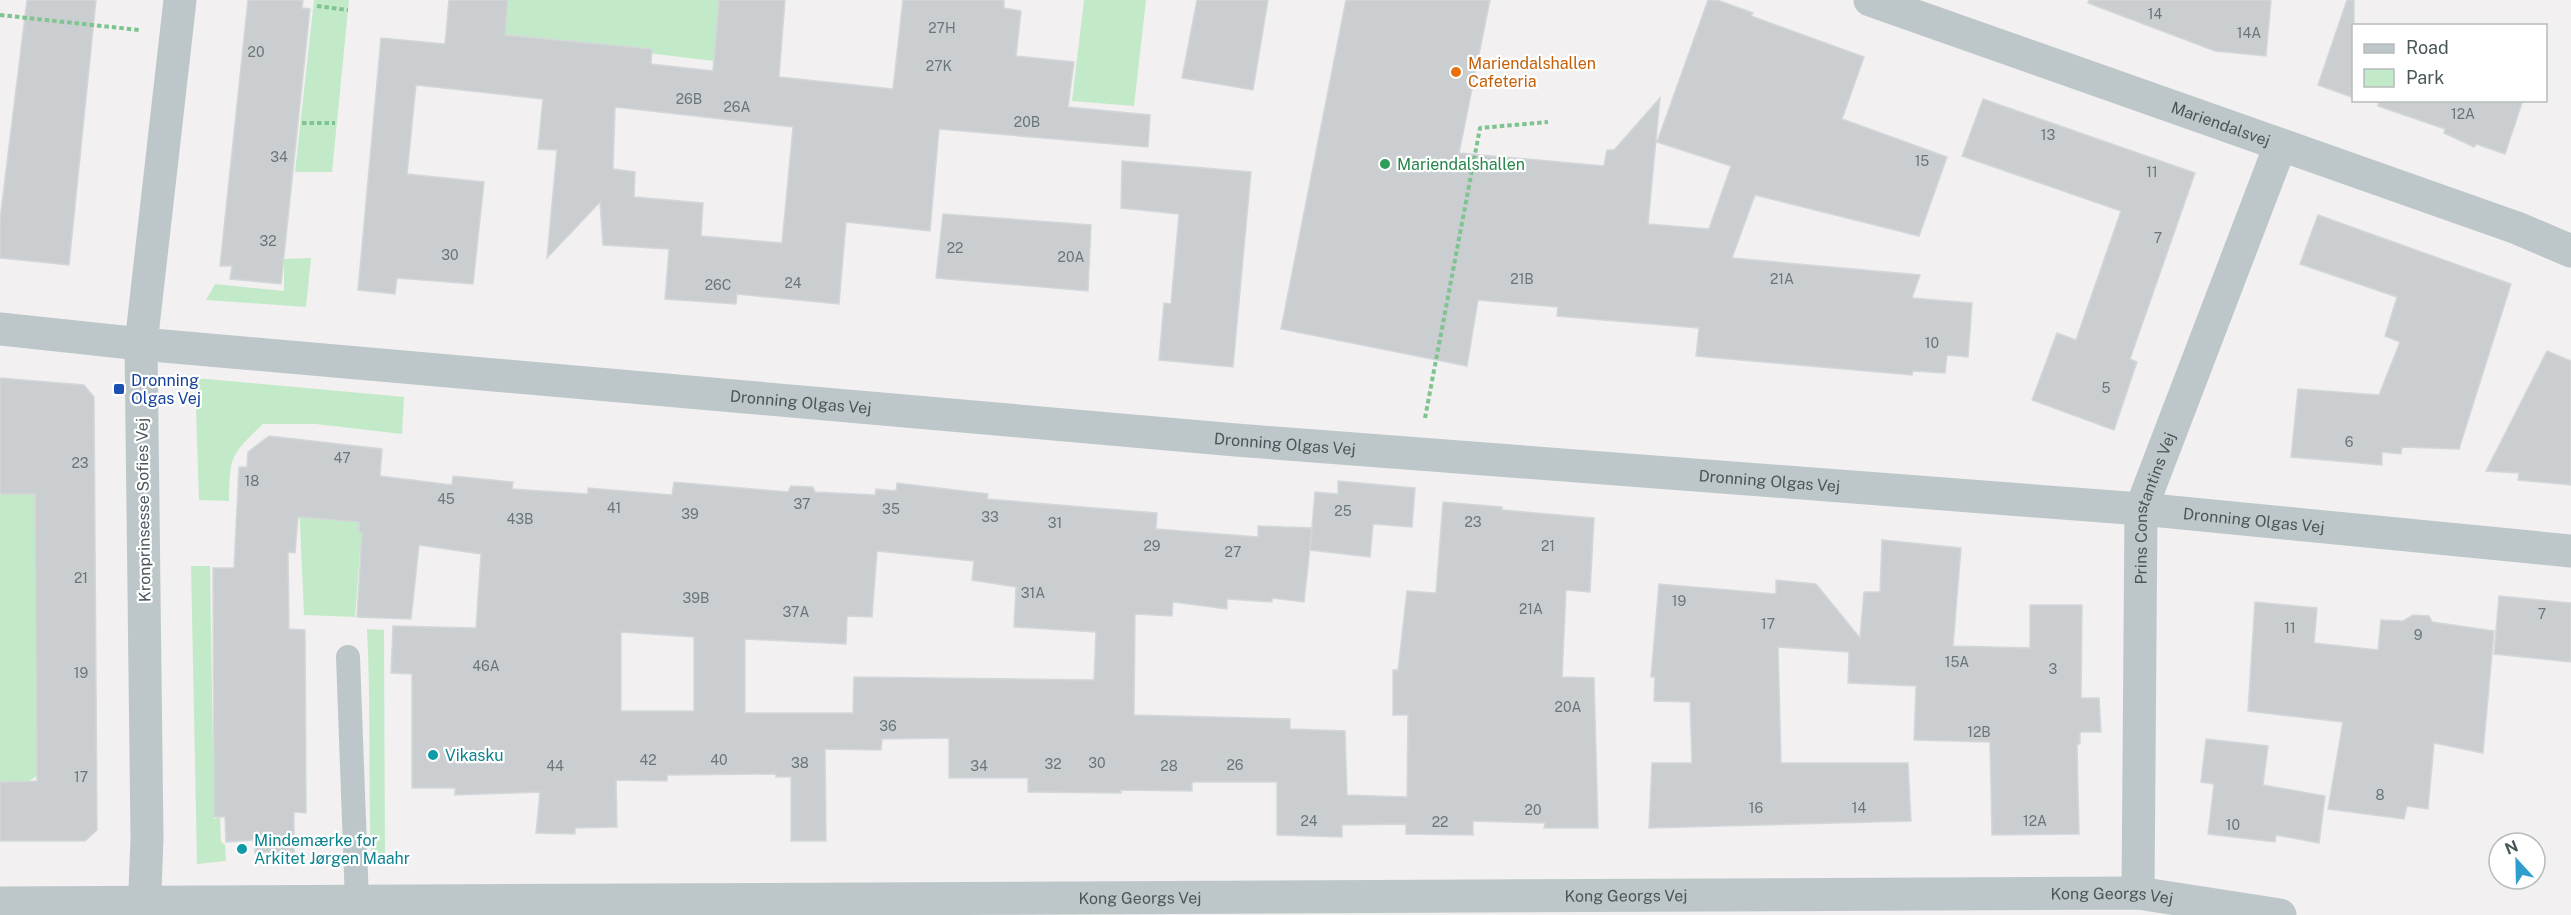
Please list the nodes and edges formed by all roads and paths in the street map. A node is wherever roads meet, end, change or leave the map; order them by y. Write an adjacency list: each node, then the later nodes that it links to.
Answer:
1 (180, 0): 6 (street, Kronprinsesse Sofies Vej)
2 (1870, 0): 10 (street, Mariendalsvej)
3 (317, 6): 4 (path)
4 (348, 10)
5 (0, 15): 6 (path)
6 (176, 34): 13 (street, Kronprinsesse Sofies Vej)
7 (1548, 122): 14 (path)
8 (302, 123): 9 (path)
9 (335, 123)
10 (2280, 146): 11 (street, Mariendalsvej); 15 (street, Prins Constantins Vej)
11 (2571, 251)
12 (0, 329): 13 (street, Dronning Olgas Vej)
13 (141, 344): 14 (street, Dronning Olgas Vej); 21 (street, Kronprinsesse Sofies Vej)
14 (1419, 454): 15 (street, Dronning Olgas Vej)
15 (2141, 509): 16 (street, Dronning Olgas Vej); 18 (street, Prins Constantins Vej)
16 (2571, 551)
17 (348, 657): 19 (lane)
18 (2138, 893): 19 (street, Kong Georgs Vej); 22 (street, Kong Georgs Vej)
19 (357, 902): 21 (street, Kong Georgs Vej)
20 (0, 903): 21 (street, Kong Georgs Vej)
21 (144, 909)
22 (2280, 915)

